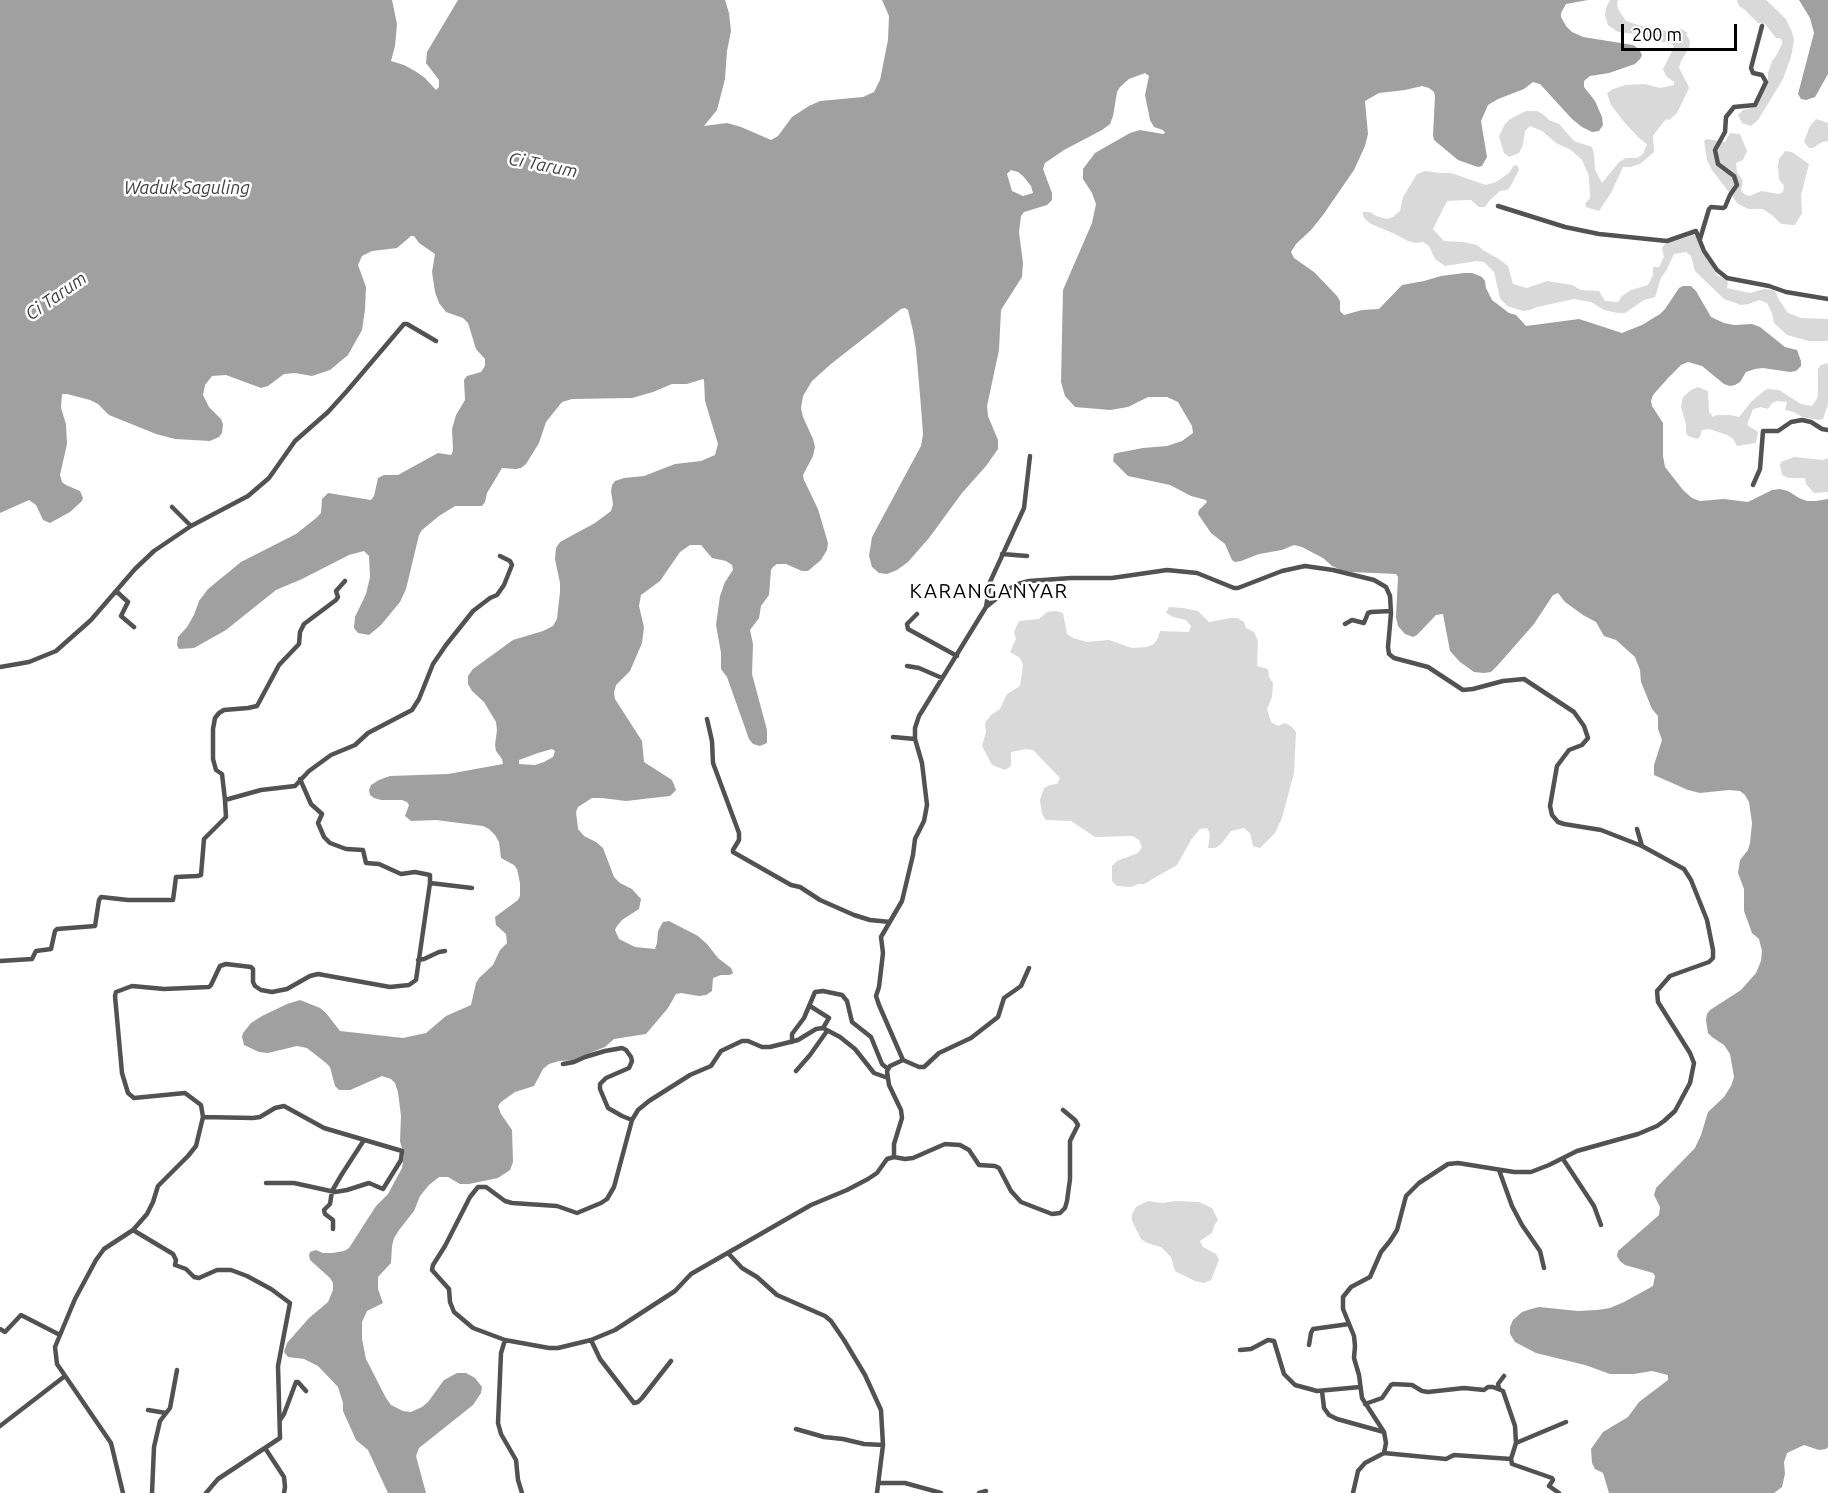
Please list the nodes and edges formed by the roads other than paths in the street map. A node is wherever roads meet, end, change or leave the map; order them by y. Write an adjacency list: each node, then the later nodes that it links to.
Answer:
1 (1762, 26): 3 (street)
2 (1498, 206): 3 (street)
3 (1700, 239): 4 (street)
4 (1828, 300)
5 (436, 341): 10 (street)
6 (1828, 430): 8 (street)
7 (1030, 456): 11 (street)
8 (1753, 485)
9 (172, 507): 10 (street)
10 (191, 526): 15 (street)
11 (1002, 554): 13 (street); 16 (street)
12 (500, 556): 28 (street)
13 (1027, 556)
14 (345, 581): 29 (street)
15 (116, 591): 20 (street); 23 (street)
16 (986, 607): 17 (street); 21 (street)
17 (1391, 611): 19 (street); 31 (street)
18 (917, 614): 21 (street)
19 (1345, 624)
20 (134, 627)
21 (957, 656): 24 (street)
22 (907, 666): 24 (street)
23 (0, 667)
24 (942, 678): 27 (street)
25 (707, 719): 34 (street)
26 (893, 737): 27 (street)
27 (915, 739): 34 (street)
28 (300, 779): 29 (street); 32 (street)
29 (225, 800): 37 (street)
30 (1637, 829): 31 (street)
31 (1642, 846): 52 (street)
32 (430, 883): 33 (street); 36 (street)
33 (472, 888)
34 (890, 922): 42 (street)
35 (445, 951): 36 (street)
36 (418, 960): 48 (street)
37 (0, 961)
38 (1029, 968): 42 (street)
39 (810, 1006): 40 (street); 41 (street); 44 (street)
40 (825, 1030): 41 (street); 45 (street); 46 (street)
41 (792, 1042): 49 (street)
42 (903, 1060): 44 (street)
43 (563, 1064): 49 (street)
44 (888, 1069): 46 (street)
45 (796, 1071)
46 (888, 1078): 51 (street)
47 (1063, 1110): 51 (street)
48 (203, 1117): 50 (street); 58 (street)
49 (632, 1120): 64 (street)
50 (364, 1140): 55 (street); 55 (street)
51 (894, 1158): 59 (street)
52 (1563, 1159): 53 (street); 56 (street)
53 (1499, 1170): 60 (street); 61 (street)
54 (266, 1183): 55 (street)
55 (332, 1191): 57 (street)
56 (1601, 1225)
57 (333, 1229)
58 (133, 1230): 63 (street); 79 (street)
59 (728, 1253): 65 (street); 85 (street)
60 (1544, 1268)
61 (1349, 1324): 66 (street); 72 (street)
62 (0, 1329): 63 (street)
63 (60, 1335): 70 (street)
64 (505, 1340): 65 (street); 95 (street)
65 (591, 1340): 68 (street)
66 (1309, 1345)
67 (1240, 1350): 75 (street)
68 (671, 1361)
69 (177, 1370): 78 (street)
70 (65, 1376): 80 (street); 91 (street)
71 (1504, 1376): 73 (street)
72 (1360, 1387): 75 (street); 76 (street)
73 (1499, 1388): 76 (street); 84 (street)
74 (306, 1391): 79 (street)
75 (1322, 1391): 83 (street)
76 (1365, 1404): 83 (street)
77 (148, 1410): 78 (street)
78 (166, 1413): 92 (street)
79 (280, 1420): 86 (street)
80 (2, 1422)
81 (1566, 1422): 84 (street)
82 (796, 1429): 85 (street)
83 (1384, 1432): 87 (street)
84 (1516, 1443): 88 (street)
85 (883, 1445): 89 (street)
86 (265, 1448): 93 (street); 94 (street)
87 (1384, 1453): 88 (street); 99 (street)
88 (1511, 1459): 100 (street)
89 (878, 1483): 96 (street); 97 (street)
90 (986, 1491): 98 (street)
91 (123, 1493)
92 (152, 1493)
93 (206, 1493)
94 (284, 1493)
95 (522, 1493)
96 (878, 1493)
97 (941, 1493)
98 (979, 1493)
99 (1353, 1493)
100 (1558, 1493)

